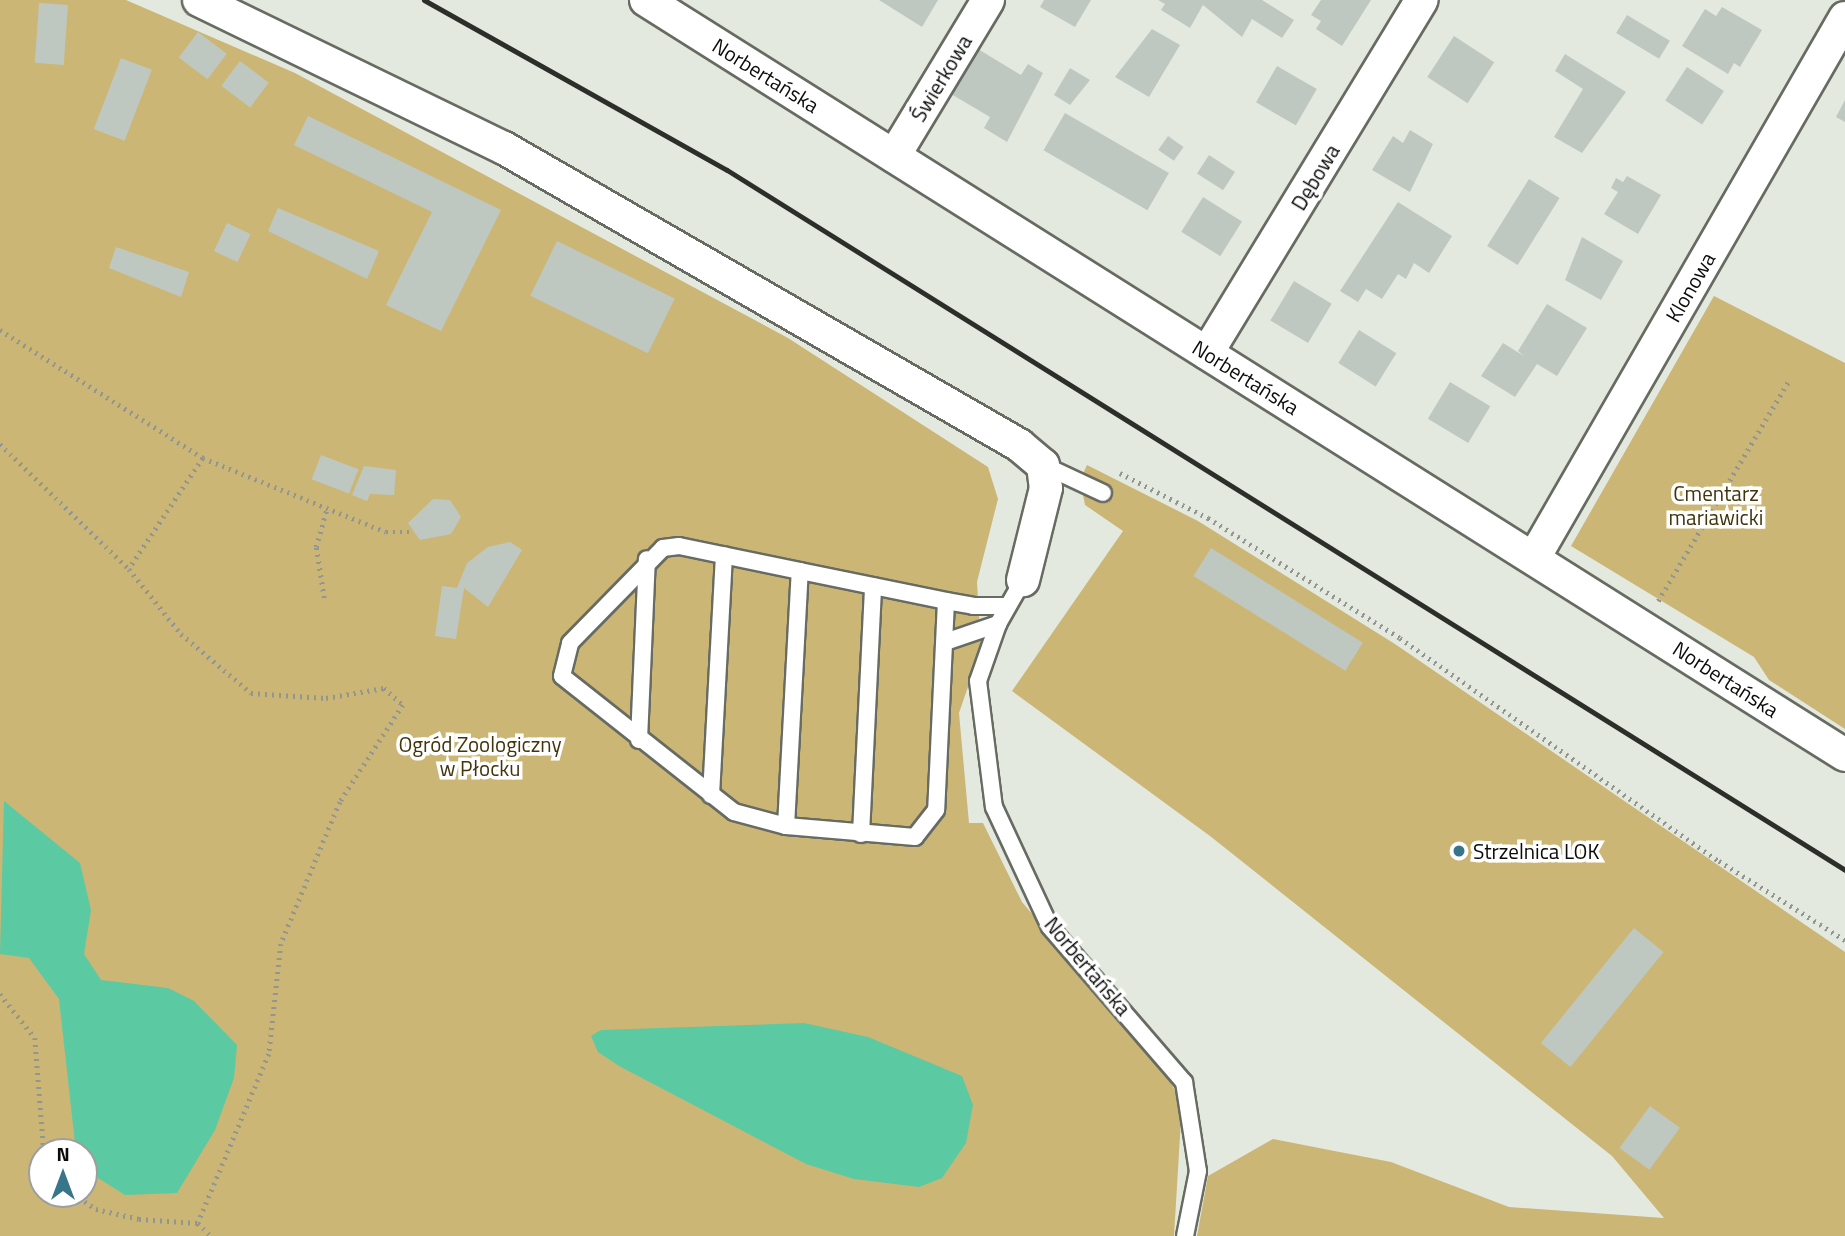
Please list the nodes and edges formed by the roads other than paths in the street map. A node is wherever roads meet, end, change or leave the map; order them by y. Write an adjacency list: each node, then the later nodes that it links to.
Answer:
1 (199, 0): 8 (street)
2 (646, 0): 6 (street, Norbertańska)
3 (988, 0): 6 (street, Świerkowa)
4 (1422, 0): 7 (street, Dębowa)
5 (1845, 18): 11 (street, Klonowa)
6 (894, 156): 7 (street, Norbertańska)
7 (1207, 353): 11 (street, Norbertańska)
8 (1043, 465): 9 (lane); 14 (street, Norbertańska)
9 (1103, 493)
10 (724, 555): 12 (lane); 13 (lane); 22 (lane)
11 (1535, 556): 21 (street, Norbertańska)
12 (647, 559): 20 (lane); 20 (lane)
13 (800, 570): 15 (lane); 23 (lane)
14 (1023, 579): 17 (lane, Norbertańska)
15 (873, 586): 16 (lane); 24 (lane)
16 (946, 601): 17 (lane); 19 (lane)
17 (1006, 606): 18 (lane, Norbertańska)
18 (998, 624): 19 (lane); 25 (lane, Norbertańska)
19 (945, 642): 24 (lane)
20 (639, 740): 22 (lane)
21 (1845, 755)
22 (711, 795): 23 (lane)
23 (786, 826): 24 (lane)
24 (861, 834)
25 (1185, 1236)

